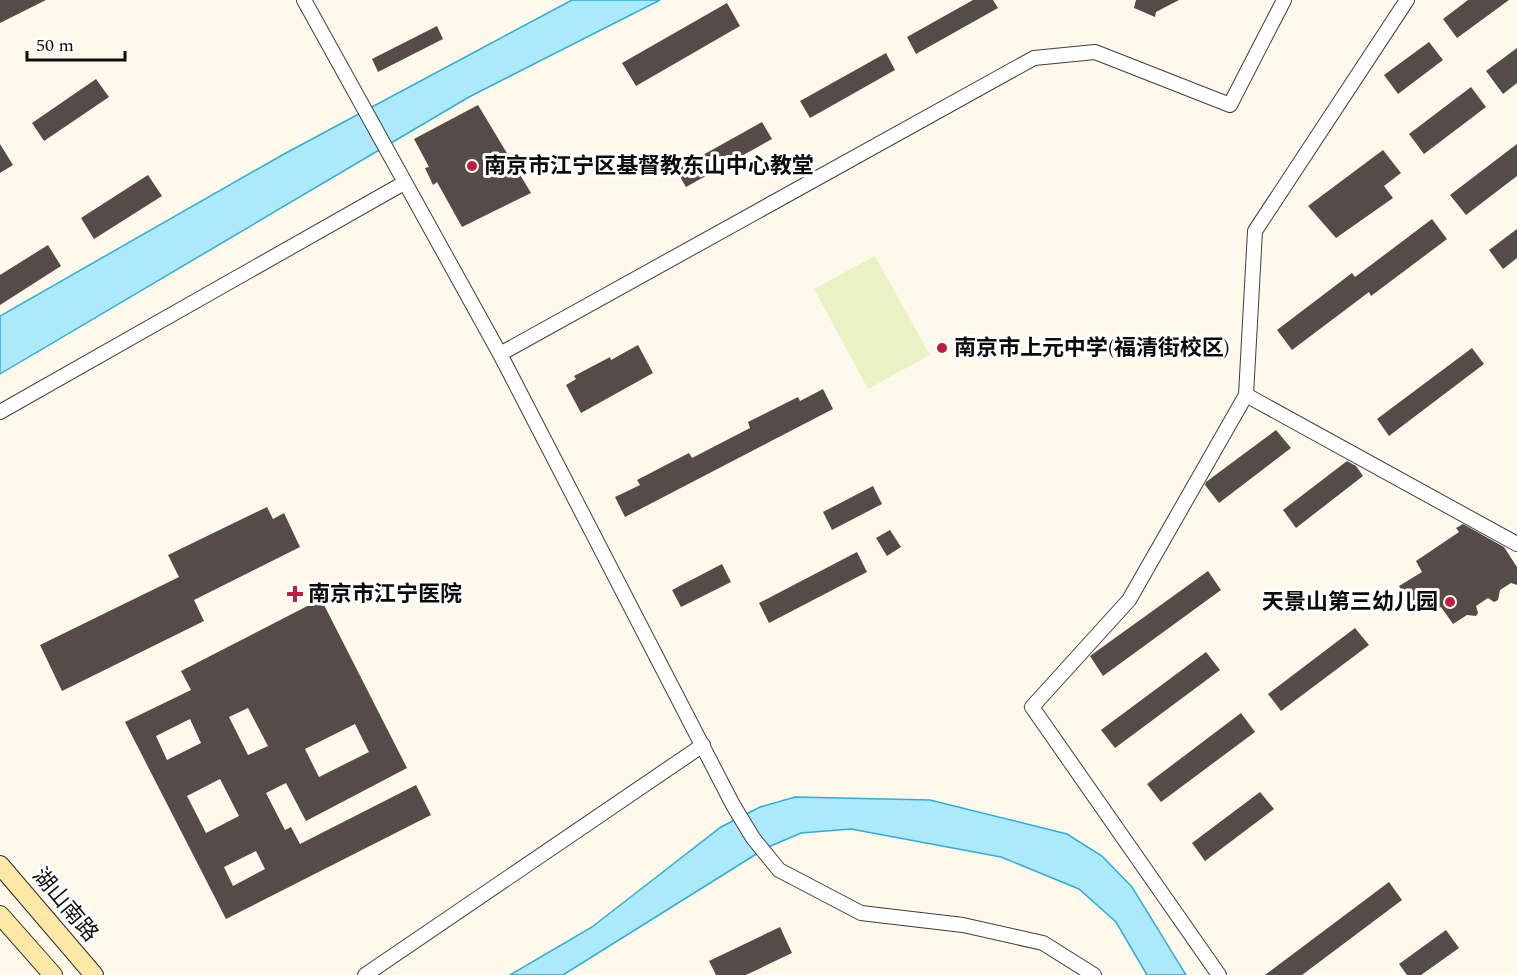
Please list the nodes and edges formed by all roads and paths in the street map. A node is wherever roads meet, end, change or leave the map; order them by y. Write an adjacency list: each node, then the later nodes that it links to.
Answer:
1 (304, 0): 4 (street)
2 (1284, 0): 5 (street)
3 (1407, 0): 6 (street)
4 (404, 183): 5 (street); 7 (street)
5 (500, 354): 9 (street)
6 (1246, 395): 8 (street); 16 (street)
7 (0, 412)
8 (1517, 544)
9 (703, 745): 14 (street); 15 (street)
10 (0, 865): 13 (main road, 湖山南路)
11 (0, 915): 12 (main road)
12 (53, 975)
13 (94, 975)
14 (365, 975)
15 (1094, 975)
16 (1219, 975)

